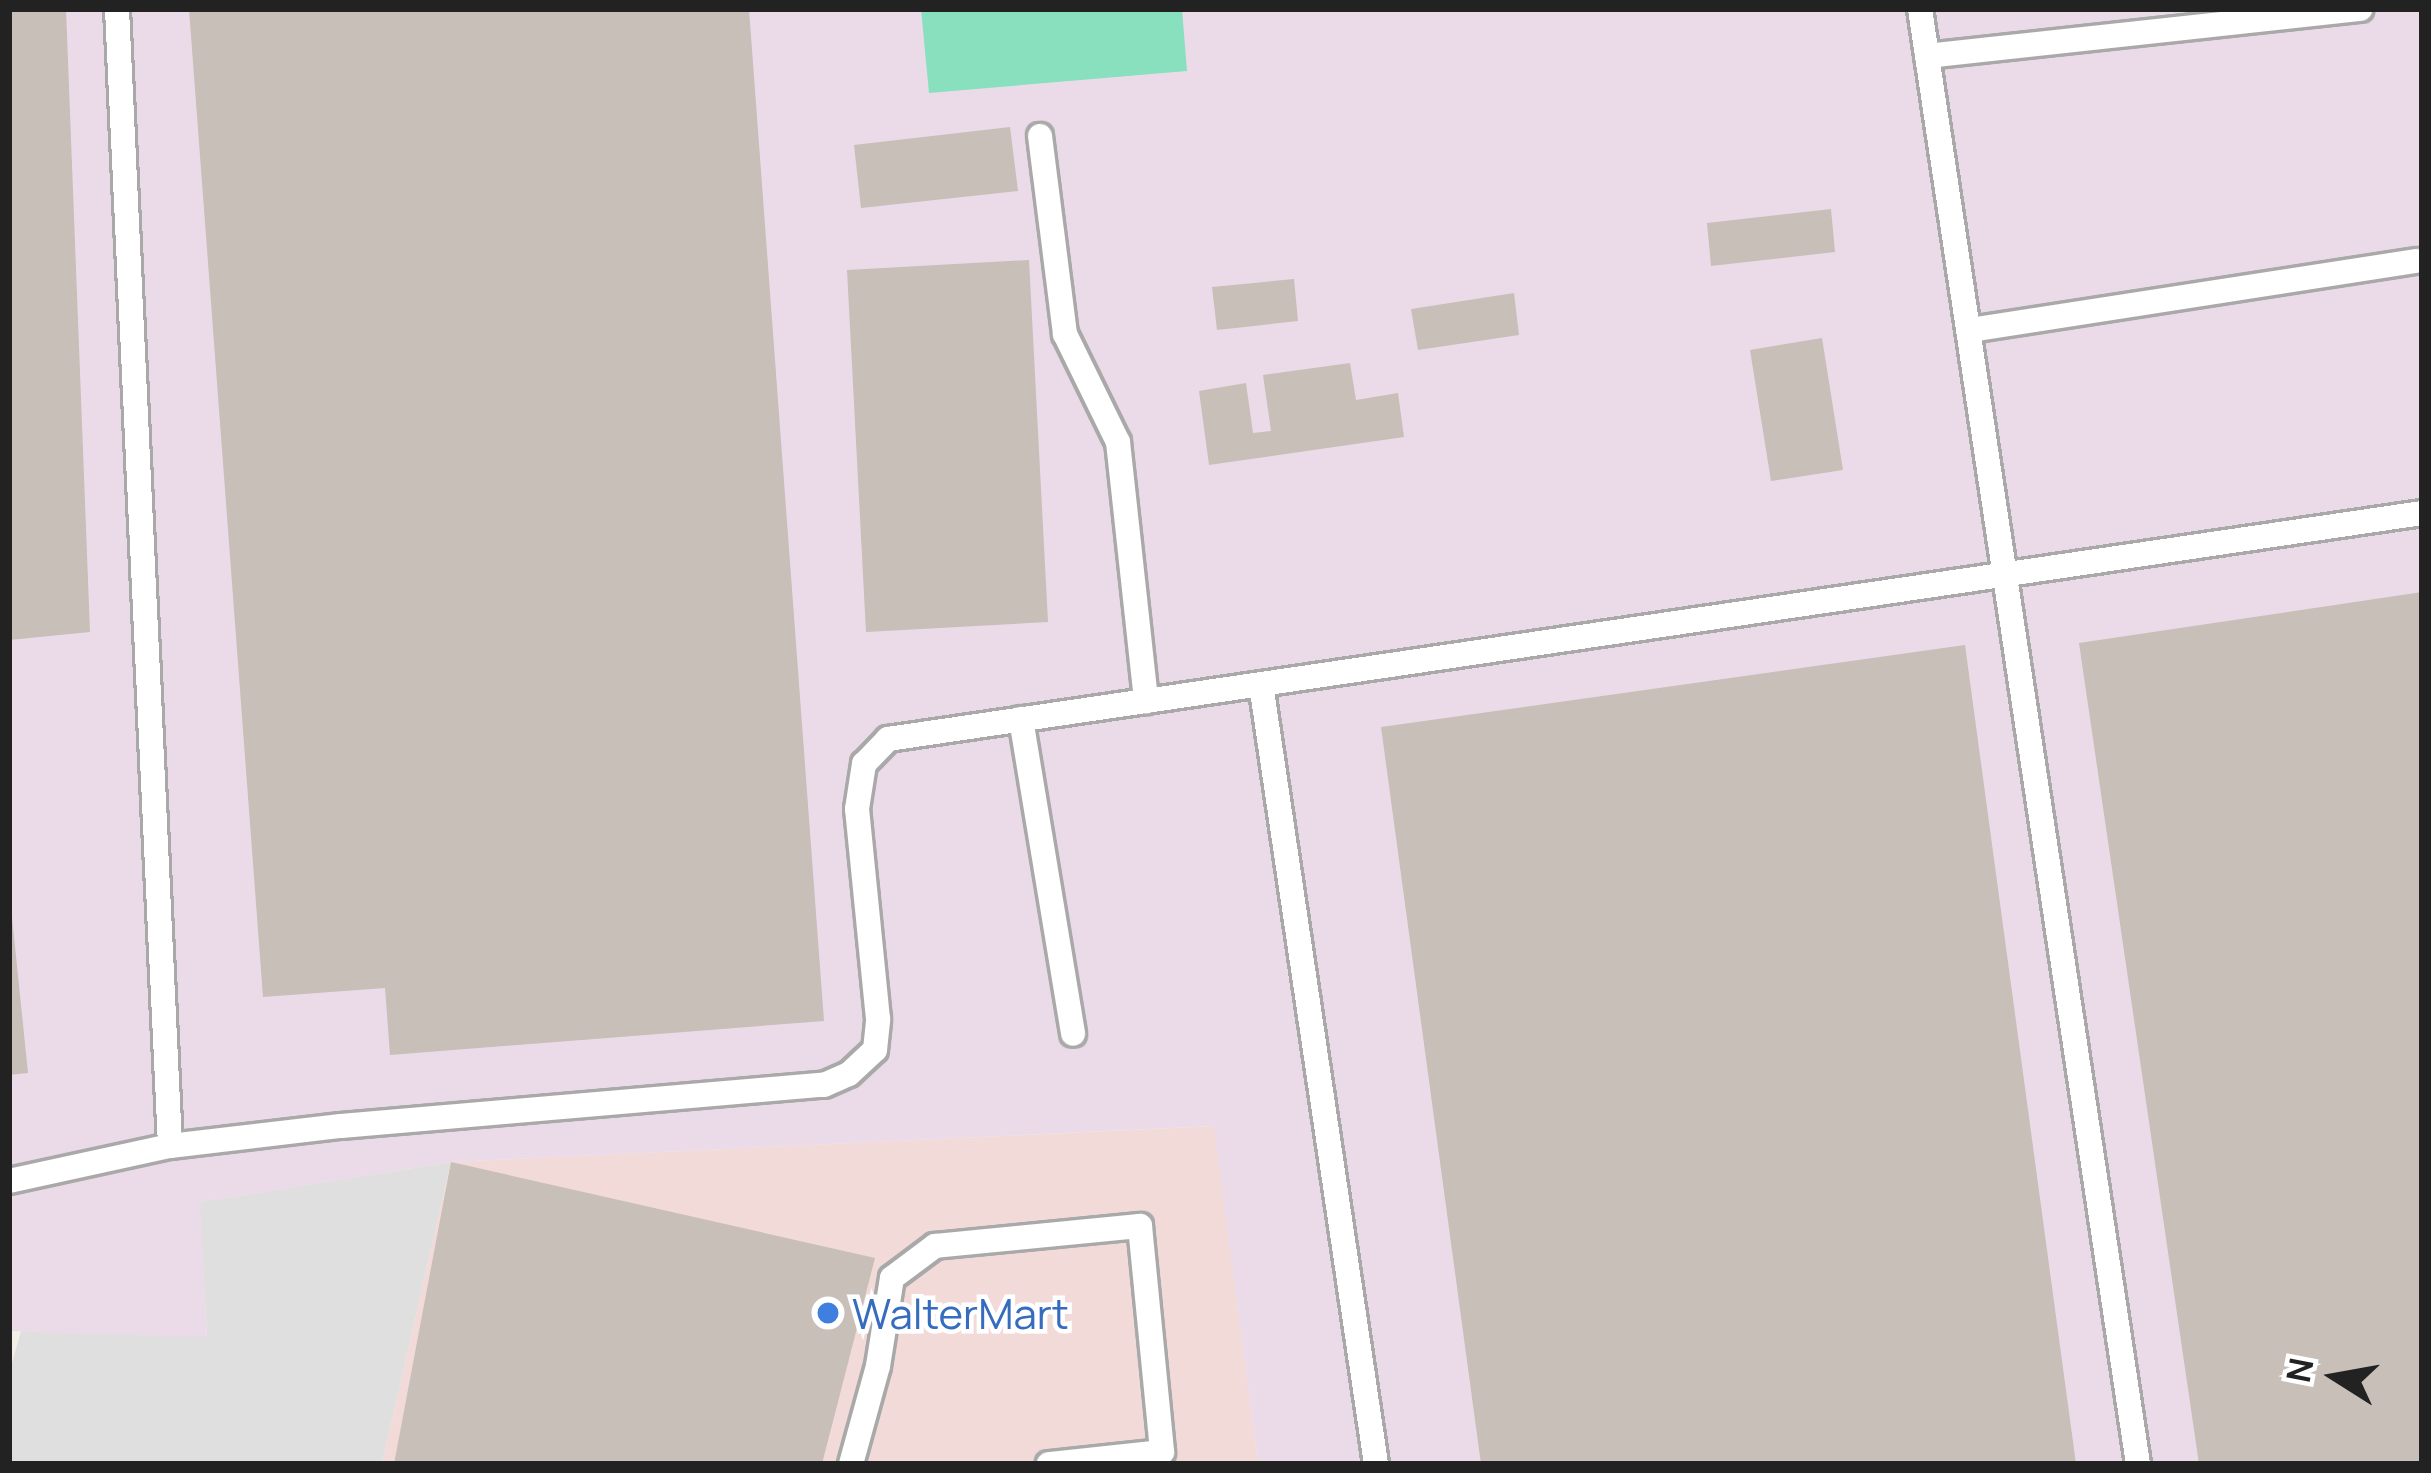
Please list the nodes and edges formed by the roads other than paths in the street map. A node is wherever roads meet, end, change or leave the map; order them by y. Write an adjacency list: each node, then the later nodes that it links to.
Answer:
1 (117, 9): 14 (lane)
2 (1920, 9): 4 (lane)
3 (2360, 9): 4 (lane)
4 (1928, 56): 7 (lane)
5 (1040, 136): 11 (lane)
6 (2417, 261): 7 (lane)
7 (1970, 330): 9 (lane)
8 (2422, 513): 9 (lane)
9 (2008, 574): 10 (lane); 19 (lane)
10 (1261, 684): 11 (lane); 18 (lane)
11 (1146, 701): 12 (lane)
12 (1021, 719): 13 (lane); 14 (lane)
13 (1073, 1034)
14 (170, 1146): 15 (lane)
15 (9, 1180)
16 (851, 1464): 17 (lane)
17 (1049, 1464)
18 (1376, 1464)
19 (2138, 1464)

